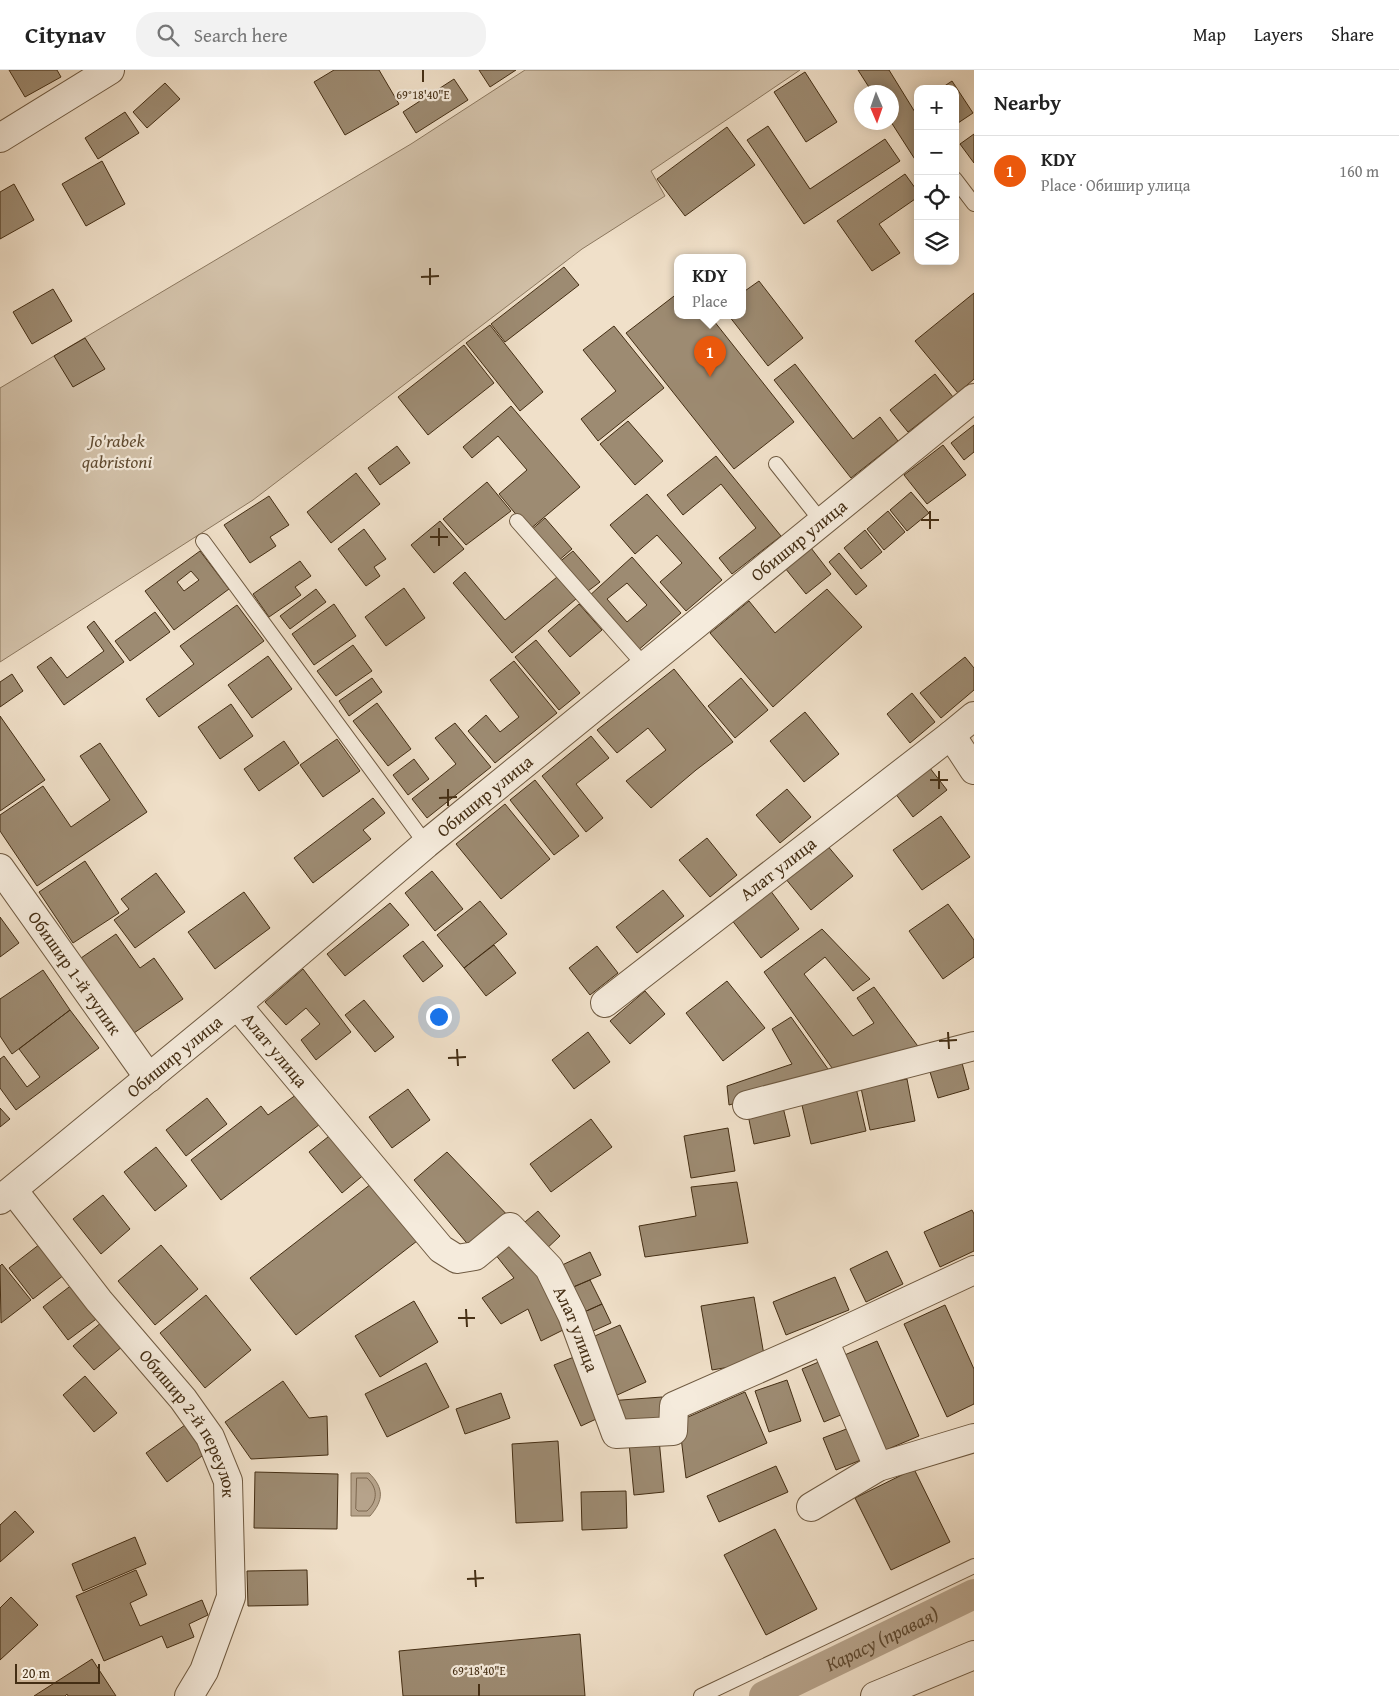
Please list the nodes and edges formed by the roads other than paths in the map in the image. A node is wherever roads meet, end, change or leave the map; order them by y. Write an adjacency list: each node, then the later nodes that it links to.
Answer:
1 (110, 70): 2 (street)
2 (0, 138)
3 (959, 184): 4 (lane)
4 (974, 204)
5 (974, 398): 8 (street, Обишир улица)
6 (776, 464): 8 (lane)
7 (517, 521): 10 (lane)
8 (822, 522): 10 (street, Обишир улица)
9 (204, 541): 14 (lane)
10 (644, 666): 14 (street, Обишир улица)
11 (974, 716): 12 (street, Алат улица)
12 (951, 735): 13 (street); 16 (street, Алат улица)
13 (974, 770)
14 (426, 844): 17 (street, Обишир улица)
15 (0, 868): 19 (street, Обишир 1-й тупик)
16 (605, 1003)
17 (237, 1005): 19 (street, Обишир улица); 23 (street, Алат улица)
18 (974, 1046): 20 (street)
19 (149, 1078): 21 (street, Обишир улица)
20 (747, 1105)
21 (6, 1195): 30 (street, Обишир 2-й переулок)
22 (974, 1270): 23 (street, Алат улица)
23 (824, 1340): 25 (street)
24 (974, 1438): 25 (street)
25 (878, 1467): 26 (street)
26 (811, 1507)
27 (974, 1566): 31 (lane)
28 (974, 1655): 29 (street)
29 (879, 1695)
30 (189, 1696)
31 (700, 1696)

